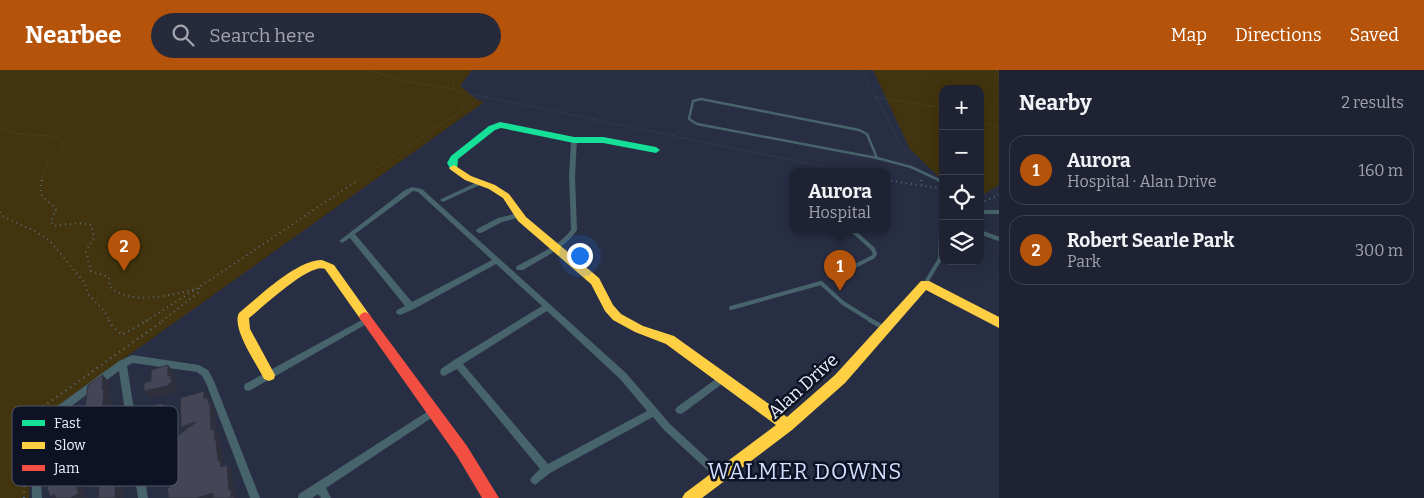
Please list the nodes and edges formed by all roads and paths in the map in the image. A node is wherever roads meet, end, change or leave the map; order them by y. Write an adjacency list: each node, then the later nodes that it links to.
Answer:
1 (369, 70): 8 (path)
2 (463, 70): 8 (path)
3 (861, 70): 6 (path)
4 (997, 70): 7 (path)
5 (867, 73): 6 (path)
6 (864, 74): 10 (path)
7 (999, 78)
8 (455, 89): 9 (path)
9 (471, 95): 18 (path); 44 (path)
10 (876, 97): 11 (path); 19 (path)
11 (939, 107)
12 (984, 123): 13 (path)
13 (999, 128)
14 (0, 129): 44 (path)
15 (574, 140): 16 (street); 22 (street); 38 (street)
16 (656, 150)
17 (877, 158): 17 (lane); 19 (lane)
18 (830, 168)
19 (916, 168): 20 (lane); 23 (path)
20 (939, 180)
21 (890, 181): 23 (path)
22 (480, 183): 26 (street); 31 (street)
23 (923, 185): 24 (path)
24 (939, 188)
25 (999, 195): 27 (path)
26 (443, 200)
27 (984, 201)
28 (984, 211): 30 (lane)
29 (0, 212): 44 (path)
30 (999, 212)
31 (518, 216): 32 (street); 38 (street)
32 (480, 231)
33 (855, 233): 42 (lane)
34 (984, 233): 36 (lane)
35 (351, 234): 37 (street); 39 (street); 45 (street)
36 (999, 239)
37 (342, 241)
38 (555, 246): 41 (street); 56 (street)
39 (496, 260): 45 (street); 46 (street)
40 (939, 262): 43 (lane)
41 (520, 268)
42 (841, 274)
43 (926, 284): 50 (street); 51 (street, Alan Drive)
44 (198, 288)
45 (411, 306): 48 (street)
46 (547, 307): 53 (street); 62 (street)
47 (731, 308): 51 (lane)
48 (400, 312)
49 (367, 320): 55 (street); 55 (street); 61 (street)
50 (999, 323)
51 (886, 330): 63 (street, Alan Drive)
52 (122, 364): 58 (street); 59 (street); 68 (street)
53 (457, 364): 54 (street); 64 (street)
54 (444, 372)
55 (269, 375): 57 (street)
56 (723, 378): 60 (street); 63 (street)
57 (248, 387)
58 (64, 406)
59 (128, 406)
60 (680, 410)
61 (433, 412): 67 (street); 71 (street)
62 (654, 412): 64 (street); 65 (street)
63 (787, 425): 65 (street, Alan Drive)
64 (547, 470): 66 (street)
65 (720, 476): 72 (street, Alan Drive)
66 (535, 480)
67 (320, 487): 69 (street); 70 (street)
68 (255, 498)
69 (303, 498)
70 (326, 498)
71 (491, 498)
72 (690, 498)

